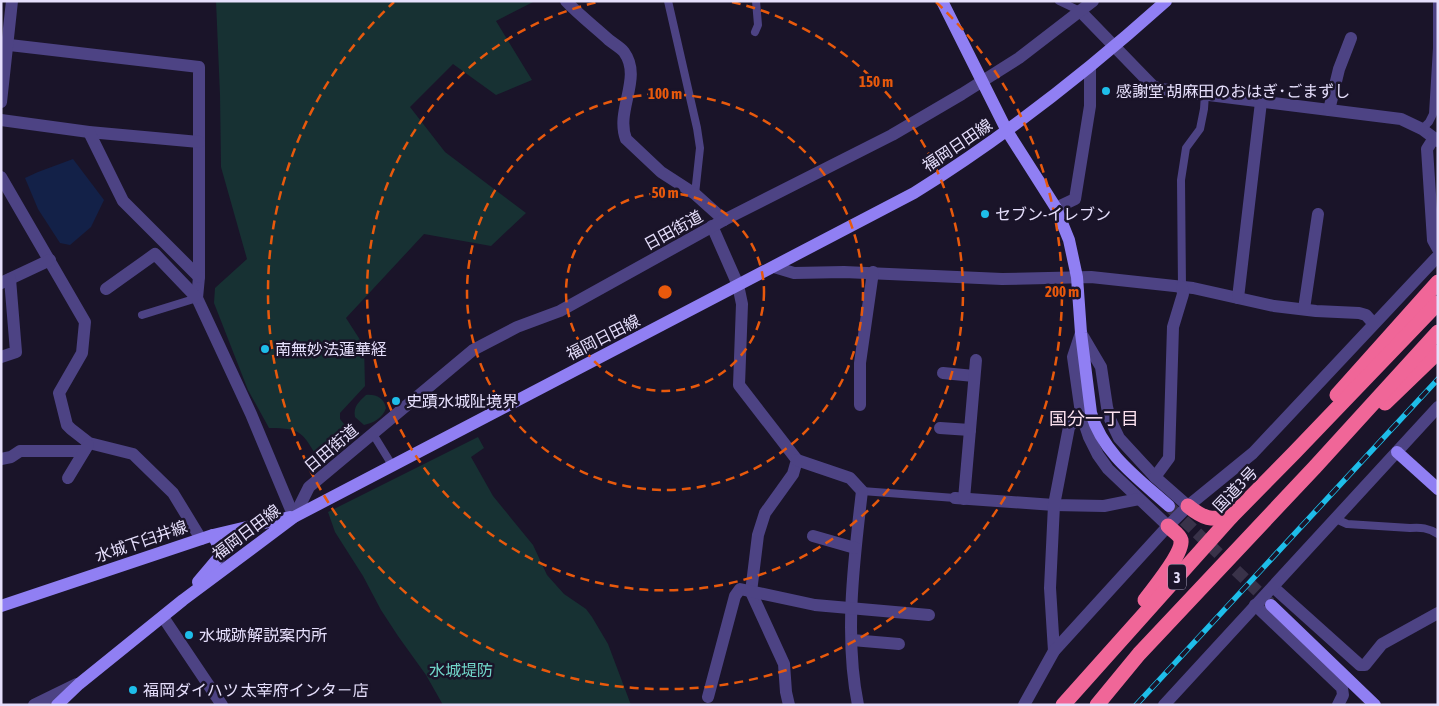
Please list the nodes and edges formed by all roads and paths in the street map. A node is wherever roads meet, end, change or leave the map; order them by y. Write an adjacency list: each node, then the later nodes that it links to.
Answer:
1 (12, 1): 13 (street)
2 (566, 1): 29 (street)
3 (668, 1): 29 (lane)
4 (756, 1): 11 (lane)
5 (942, 1): 17 (main road)
6 (1059, 1): 10 (lane)
7 (1093, 1): 10 (street, 日田街道)
8 (1166, 1): 14 (main road, 福岡日田線)
9 (1437, 1): 15 (lane)
10 (1080, 11): 14 (street); 17 (street, 日田街道)
11 (755, 32)
12 (1351, 38): 21 (street)
13 (4, 45): 19 (street); 27 (street)
14 (1114, 48): 16 (main road, 福岡日田線); 18 (street)
15 (1437, 59): 23 (lane)
16 (1090, 68): 24 (main road, 福岡日田線); 30 (street)
17 (981, 82): 24 (main road); 32 (street, 日田街道)
18 (1205, 94): 20 (street); 44 (lane)
19 (1, 102)
20 (1261, 102): 21 (street); 47 (street)
21 (1329, 110): 23 (street)
22 (1, 120): 25 (street)
23 (1422, 129): 26 (street)
24 (1007, 131): 30 (main road); 37 (main road, 福岡日田線)
25 (89, 132): 27 (street); 39 (street)
26 (1436, 140): 34 (street)
27 (198, 142): 39 (street)
28 (1, 177): 36 (street)
29 (695, 194): 32 (street)
30 (1056, 208): 40 (main road)
31 (1318, 214): 49 (street)
32 (724, 220): 33 (street, 日田街道)
33 (712, 226): 43 (street); 64 (street, 日田街道)
34 (1438, 249)
35 (1438, 256): 51 (street)
36 (50, 260): 41 (street); 65 (street)
37 (774, 267): 38 (street); 43 (main road, 福岡日田線)
38 (873, 272): 40 (street); 59 (street)
39 (199, 277): 46 (street)
40 (1077, 277): 44 (street); 53 (main road)
41 (6, 281): 55 (street)
42 (1438, 282): 67 (highway, 3)
43 (738, 285): 69 (street); 70 (main road, 福岡日田線)
44 (1182, 287): 47 (street); 72 (street)
45 (106, 288): 46 (street)
46 (197, 298): 50 (lane); 81 (street)
47 (1238, 298): 49 (street)
48 (1438, 303): 67 (highway, 国道3号 / 3)
49 (1304, 309): 51 (street)
50 (142, 315)
51 (1373, 323): 80 (street)
52 (1438, 332): 71 (highway, 3)
53 (1081, 333): 61 (street); 72 (street); 79 (main road)
54 (1438, 352): 71 (highway, 3)
55 (1, 357)
56 (976, 360): 58 (street)
57 (943, 373): 58 (street)
58 (974, 376): 63 (street)
59 (860, 405)
60 (1438, 407): 66 (street)
61 (1081, 413): 77 (street); 78 (street)
62 (940, 428): 63 (street)
63 (970, 430): 76 (street)
64 (373, 434): 70 (lane); 81 (street, 日田街道)
65 (87, 447): 68 (street); 73 (street); 87 (street)
66 (1397, 452): 74 (main road); 83 (street)
67 (1294, 453): 82 (highway, 国道3号 / 3)
68 (1, 459)
69 (798, 460): 75 (street); 90 (street)
70 (392, 465): 81 (main road, 福岡日田線)
71 (1315, 467): 112 (highway, 3)
72 (1155, 477): 80 (street)
73 (68, 478)
74 (1438, 489)
75 (862, 490): 76 (lane); 88 (street)
76 (959, 498): 78 (street)
77 (1139, 499): 78 (street); 84 (street)
78 (1054, 506): 101 (street)
79 (1169, 506)
80 (1188, 506): 82 (highway); 84 (street)
81 (294, 516): 87 (main road, 水城下臼井線); 91 (main road, 福岡日田線)
82 (1230, 517): 102 (highway, 国道3号 / 3)
83 (1336, 519): 85 (lane); 89 (street)
84 (1168, 526): 101 (street); 102 (highway)
85 (1438, 534)
86 (813, 536): 88 (street)
87 (207, 537): 91 (main road); 94 (main road, 水城下臼井線)
88 (855, 548): 95 (street)
89 (1273, 587): 92 (street); 96 (street)
90 (751, 592): 95 (street); 104 (street); 108 (street)
91 (183, 600): 98 (main road, 福岡日田線)
92 (1255, 605): 113 (street); 114 (street)
93 (1272, 605): 115 (main road)
94 (1, 606)
95 (852, 609): 97 (street); 99 (street)
96 (1438, 613)
97 (930, 615)
98 (163, 617): 103 (main road, 福岡日田線); 107 (street)
99 (852, 640): 100 (street); 109 (street)
100 (899, 644)
101 (1054, 651): 110 (street)
102 (1102, 660): 111 (highway, 国道3号 / 3)
103 (79, 684): 105 (main road, 福岡日田線); 106 (street)
104 (708, 697)
105 (62, 703)
106 (34, 705)
107 (222, 705)
108 (789, 705)
109 (858, 705)
110 (1024, 705)
111 (1063, 705)
112 (1097, 705)
113 (1164, 705)
114 (1338, 705)
115 (1375, 705)

